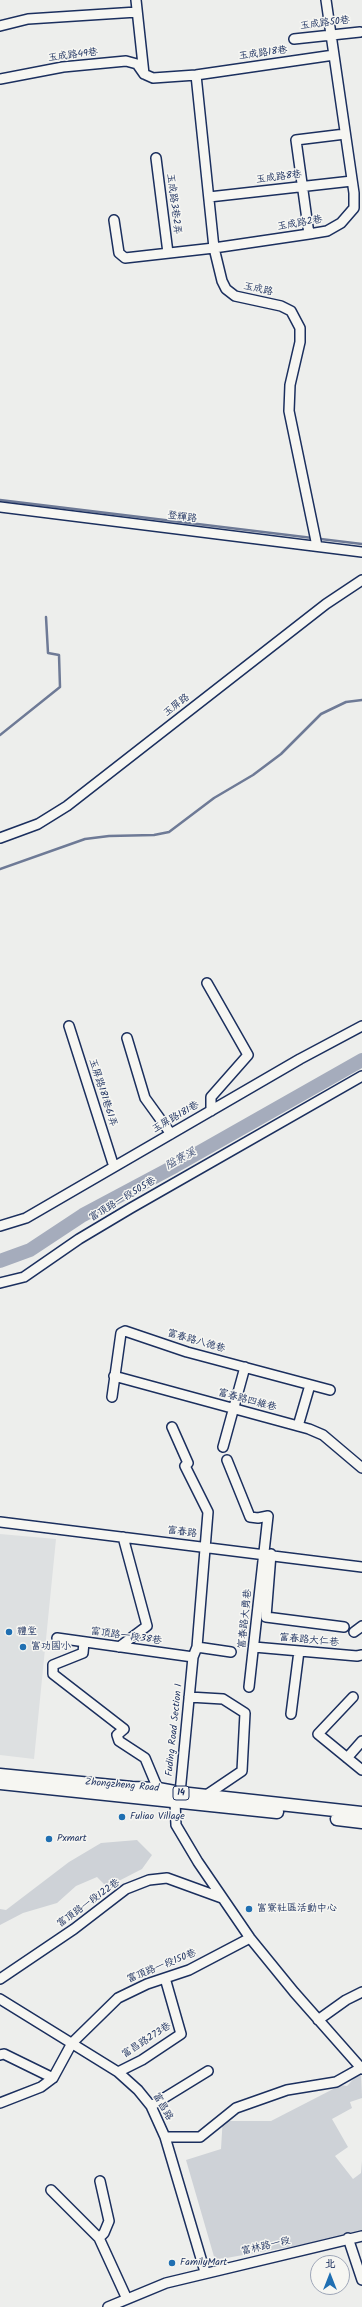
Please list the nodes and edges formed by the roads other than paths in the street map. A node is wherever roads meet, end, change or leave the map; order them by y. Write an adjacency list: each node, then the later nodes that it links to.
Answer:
1 (136, 0): 3 (street)
2 (326, 0): 6 (street)
3 (137, 12): 4 (street); 9 (street)
4 (0, 26)
5 (360, 32): 6 (street, 玉成路50巷)
6 (331, 35): 7 (street, 玉成路50巷); 8 (street)
7 (294, 39)
8 (334, 55): 10 (street, 玉成路18巷); 12 (street)
9 (144, 74): 10 (street); 11 (street, 玉成路49巷)
10 (196, 75): 16 (street, 玉成路)
11 (0, 79)
12 (345, 134): 14 (street); 15 (street)
13 (156, 158): 20 (street, 玉成路3巷2弄)
14 (352, 181): 15 (street, 玉成路8巷); 18 (street, 玉成路2巷)
15 (303, 186): 16 (street, 玉成路8巷); 18 (street)
16 (209, 197): 19 (street, 玉成路)
17 (114, 220): 20 (street, 玉成路2巷)
18 (309, 234): 19 (street, 玉成路2巷)
19 (214, 248): 20 (street, 玉成路2巷); 22 (street, 玉成路)
20 (168, 253)
21 (0, 507): 22 (street, 登輝路)
22 (317, 546): 23 (street, 登輝路)
23 (362, 552)
24 (362, 580): 25 (street, 玉屏路)
25 (0, 838)
26 (207, 983): 31 (street)
27 (69, 1026): 33 (street, 玉屏路181巷61弄)
28 (362, 1026): 31 (street, 玉屏路181巷)
29 (127, 1038): 32 (street)
30 (362, 1076): 35 (street, 富頂路一段505巷)
31 (211, 1110): 32 (street, 玉屏路181巷)
32 (171, 1134): 33 (street, 玉屏路181巷)
33 (114, 1167): 34 (street, 玉屏路181巷)
34 (0, 1226)
35 (0, 1283)
36 (245, 1367): 37 (street, 富春路八德巷); 38 (street, 富春路八德巷); 41 (street)
37 (114, 1376): 40 (street, 富春路八德巷); 41 (street, 富春路四維巷)
38 (310, 1385): 39 (street, 富春路八德巷); 43 (street)
39 (330, 1390)
40 (112, 1397)
41 (234, 1409): 43 (street, 富春路四維巷); 44 (street)
42 (172, 1426): 49 (street, Fuding Road Section 1)
43 (298, 1426): 46 (street, 富春路四維巷)
44 (223, 1447)
45 (227, 1460): 50 (street)
46 (362, 1468)
47 (0, 1522): 48 (street, 富春路)
48 (123, 1537): 49 (street, 富春路); 59 (street)
49 (206, 1547): 50 (street, 富春路); 57 (street, Fuding Road Section 1)
50 (268, 1554): 51 (street, 富春路); 53 (street); 58 (street, 富春路大勇巷)
51 (362, 1566)
52 (362, 1626): 54 (street)
53 (344, 1627)
54 (354, 1632)
55 (56, 1638): 56 (street, 富頂路一段38巷)
56 (84, 1642): 59 (street, 富頂路一段38巷); 73 (street)
57 (197, 1647): 61 (street); 62 (street, Fuding Road Section 1)
58 (254, 1647): 60 (street, 富春路大仁巷); 64 (street, 富春路大勇巷)
59 (119, 1648): 62 (street, 富頂路一段38巷)
60 (299, 1651): 63 (street, 富春路大仁巷); 67 (street)
61 (231, 1652)
62 (193, 1657): 65 (street, Fuding Road Section 1)
63 (362, 1659)
64 (249, 1687)
65 (189, 1696): 74 (street); 75 (street, Fuding Road Section 1)
66 (353, 1696): 69 (street)
67 (291, 1714)
68 (362, 1741): 69 (street)
69 (347, 1758): 70 (street)
70 (362, 1770)
71 (0, 1775): 73 (main road, Zhongzheng Road / 14)
72 (0, 1783): 75 (main road, Zhongzheng Road / 14)
73 (158, 1789): 75 (main road, Zhongzheng Road / 14)
74 (204, 1796): 75 (main road, Zhongzheng Road / 14); 76 (main road, Zhongzheng Road / 14)
75 (177, 1797): 77 (main road, Zhongzheng Road / 14); 78 (street, Fuding Road Section 1)
76 (362, 1813)
77 (362, 1822)
78 (222, 1898): 79 (street, Fuding Road Section 1); 81 (street, 富頂路一段122巷)
79 (250, 1938): 80 (street, 富頂路一段150巷); 84 (street, Fuding Road Section 1)
80 (165, 1978): 85 (street, 富頂路一段150巷); 89 (street, 富昌路273巷)
81 (0, 1979)
82 (362, 1992): 84 (street)
83 (0, 1999): 85 (street, 富昌路)
84 (318, 2020): 87 (street, Fuding Road Section 1)
85 (72, 2043): 89 (street, 富昌路); 90 (street, 富頂路一段150巷)
86 (0, 2055): 90 (street)
87 (362, 2069): 93 (street)
88 (208, 2071): 92 (street)
89 (118, 2072): 92 (street, 富昌路)
90 (53, 2078): 91 (street)
91 (0, 2103)
92 (151, 2106): 93 (street, 富昌路)
93 (166, 2137): 99 (street, 富昌路)
94 (100, 2182): 97 (street)
95 (51, 2190): 97 (street)
96 (362, 2236): 98 (street, 富林路一段)
97 (99, 2238): 101 (street)
98 (348, 2238): 99 (street, 富林路一段); 100 (street)
99 (205, 2272): 101 (street, 富林路一段)
100 (362, 2280)
101 (127, 2299): 102 (street, 富林路一段)
102 (108, 2307)

